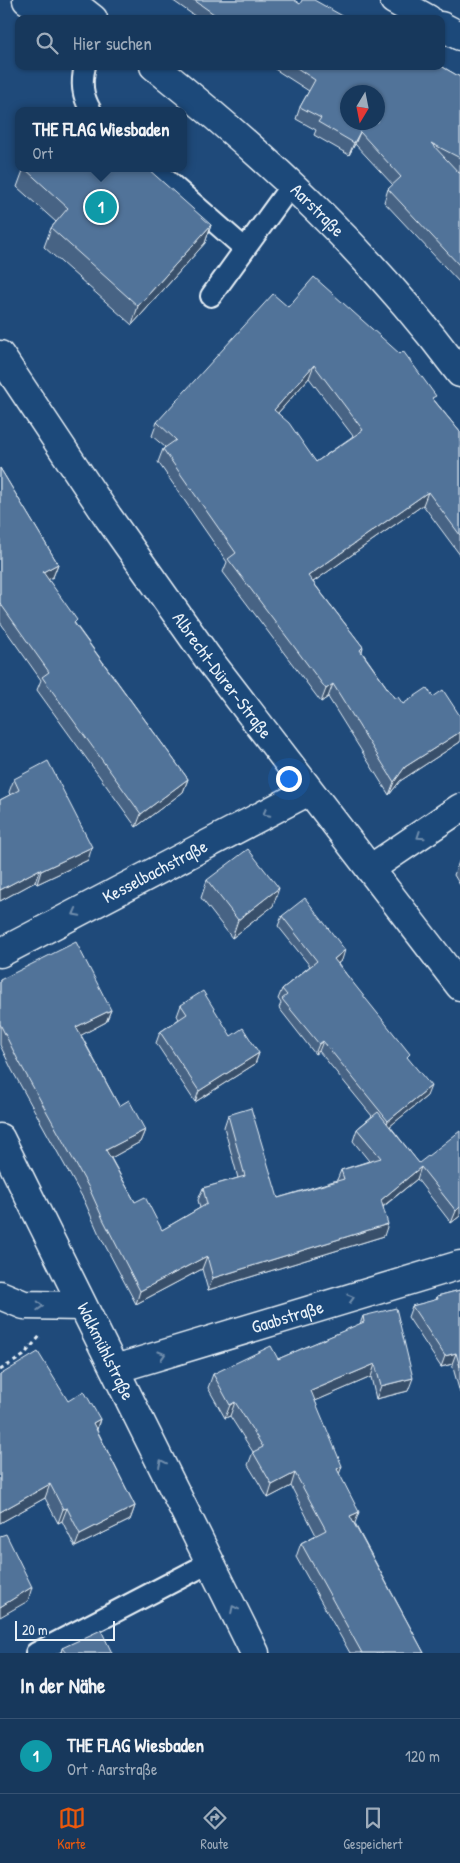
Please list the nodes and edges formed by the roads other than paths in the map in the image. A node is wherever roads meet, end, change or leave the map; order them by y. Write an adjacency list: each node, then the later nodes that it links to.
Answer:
1 (27, 0): 4 (street)
2 (69, 0): 5 (street)
3 (394, 0): 6 (street)
4 (57, 15)
5 (88, 15)
6 (421, 15)
7 (445, 28): 8 (street)
8 (460, 36)
9 (84, 70): 11 (lane)
10 (159, 70): 13 (street, Aarstraße)
11 (89, 107)
12 (158, 172): 14 (lane)
13 (292, 184): 14 (lane); 17 (street, Aarstraße)
14 (244, 248): 15 (lane)
15 (211, 296)
16 (0, 355): 18 (street, Albrecht-Dürer-Straße)
17 (460, 373)
18 (309, 791): 20 (street, Albrecht-Dürer-Straße); 21 (street, Kesselbachstraße, one-way to 21)
19 (460, 808): 20 (street, one-way to 20)
20 (370, 870): 22 (street, Albrecht-Dürer-Straße)
21 (0, 953)
22 (460, 986)
23 (0, 1138): 26 (street, Walkmühlstraße)
24 (460, 1265): 27 (street, Gaabstraße, one-way to 24)
25 (0, 1295): 26 (street, one-way to 26)
26 (82, 1306): 27 (street, Walkmühlstraße)
27 (116, 1368): 28 (street, Walkmühlstraße, one-way to 27)
28 (211, 1562): 29 (lane); 30 (street, Walkmühlstraße, one-way to 28)
29 (36, 1653)
30 (255, 1653)

